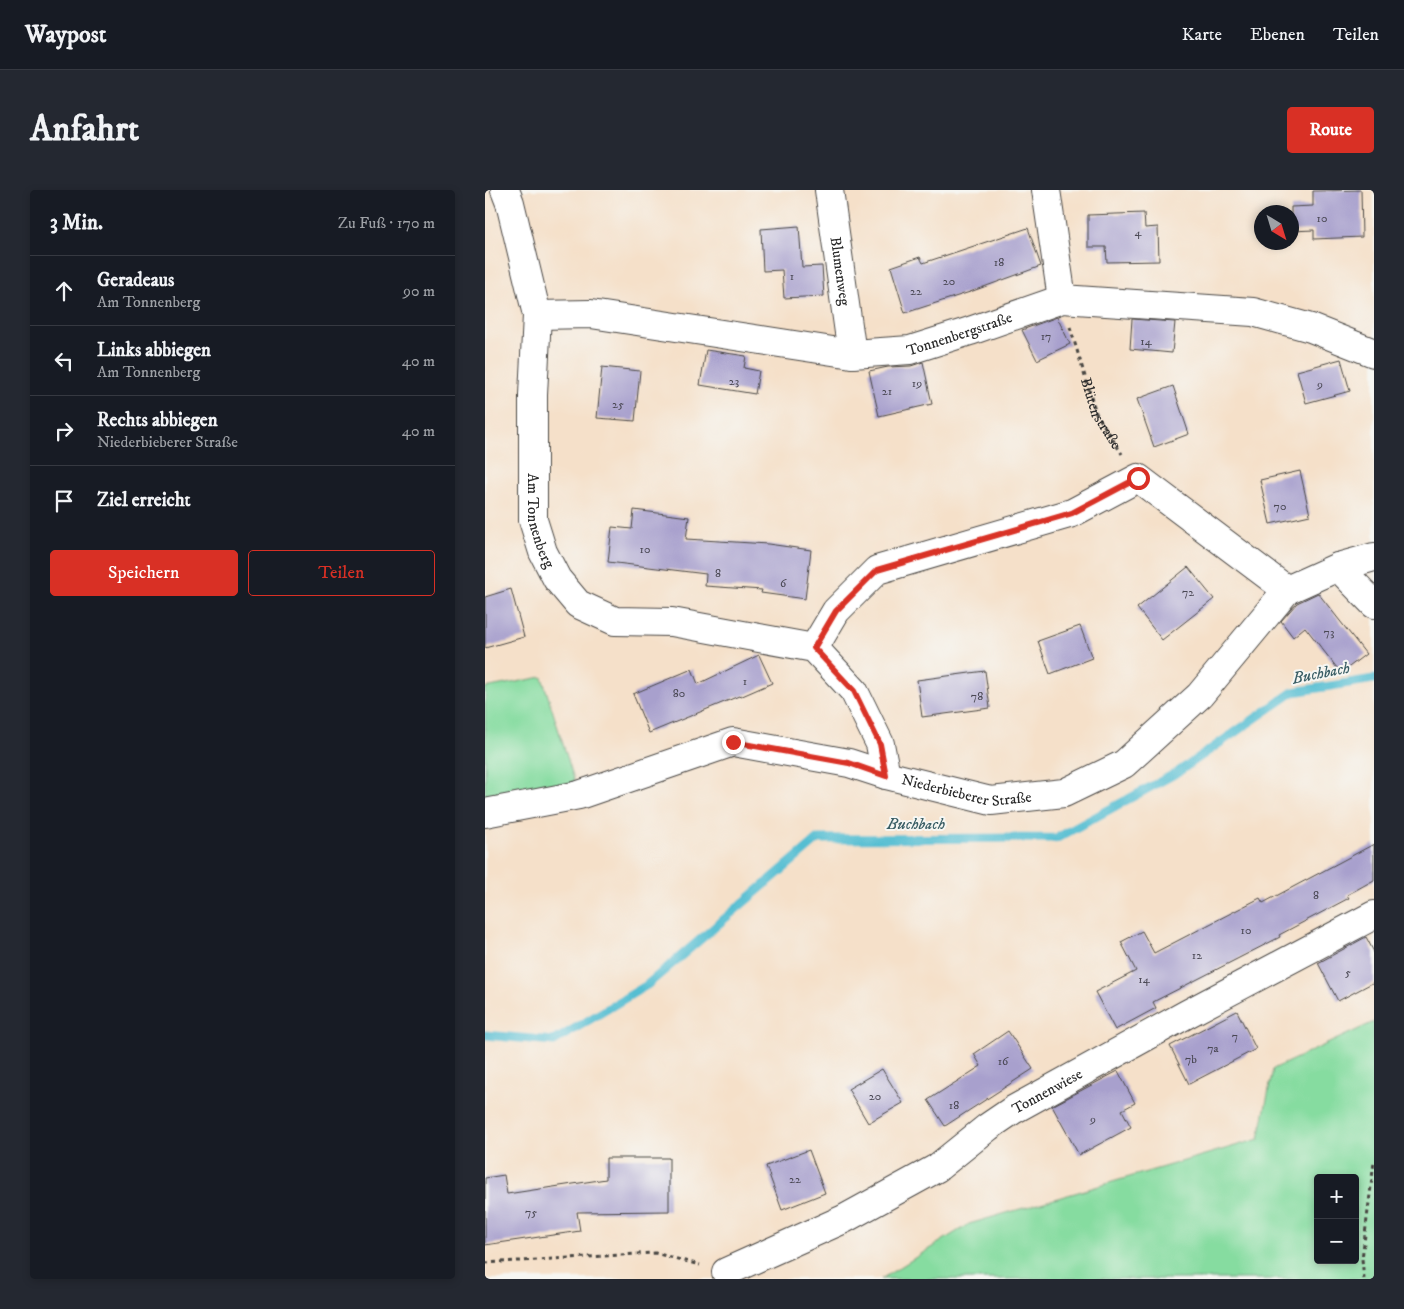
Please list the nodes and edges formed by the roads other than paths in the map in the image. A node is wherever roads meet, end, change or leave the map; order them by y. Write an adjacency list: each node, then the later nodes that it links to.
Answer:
1 (505, 190): 5 (street, Am Tonnenberg)
2 (829, 190): 7 (street, Blumenweg)
3 (1046, 190): 4 (street)
4 (1062, 299): 6 (street, Tonnenbergstraße); 7 (street, Tonnenbergstraße)
5 (537, 315): 7 (street, Tonnenbergstraße); 12 (street, Am Tonnenberg)
6 (1374, 353)
7 (852, 354)
8 (1374, 557): 9 (street, Niederbieberer Straße)
9 (1338, 567): 10 (street, Niederbieberer Straße); 11 (street)
10 (1287, 590): 12 (street); 13 (street, Niederbieberer Straße)
11 (1374, 604)
12 (814, 648): 13 (street)
13 (886, 776): 14 (street, Niederbieberer Straße)
14 (485, 813)
15 (1374, 915): 16 (street, Tonnenwiese)
16 (725, 1272)

